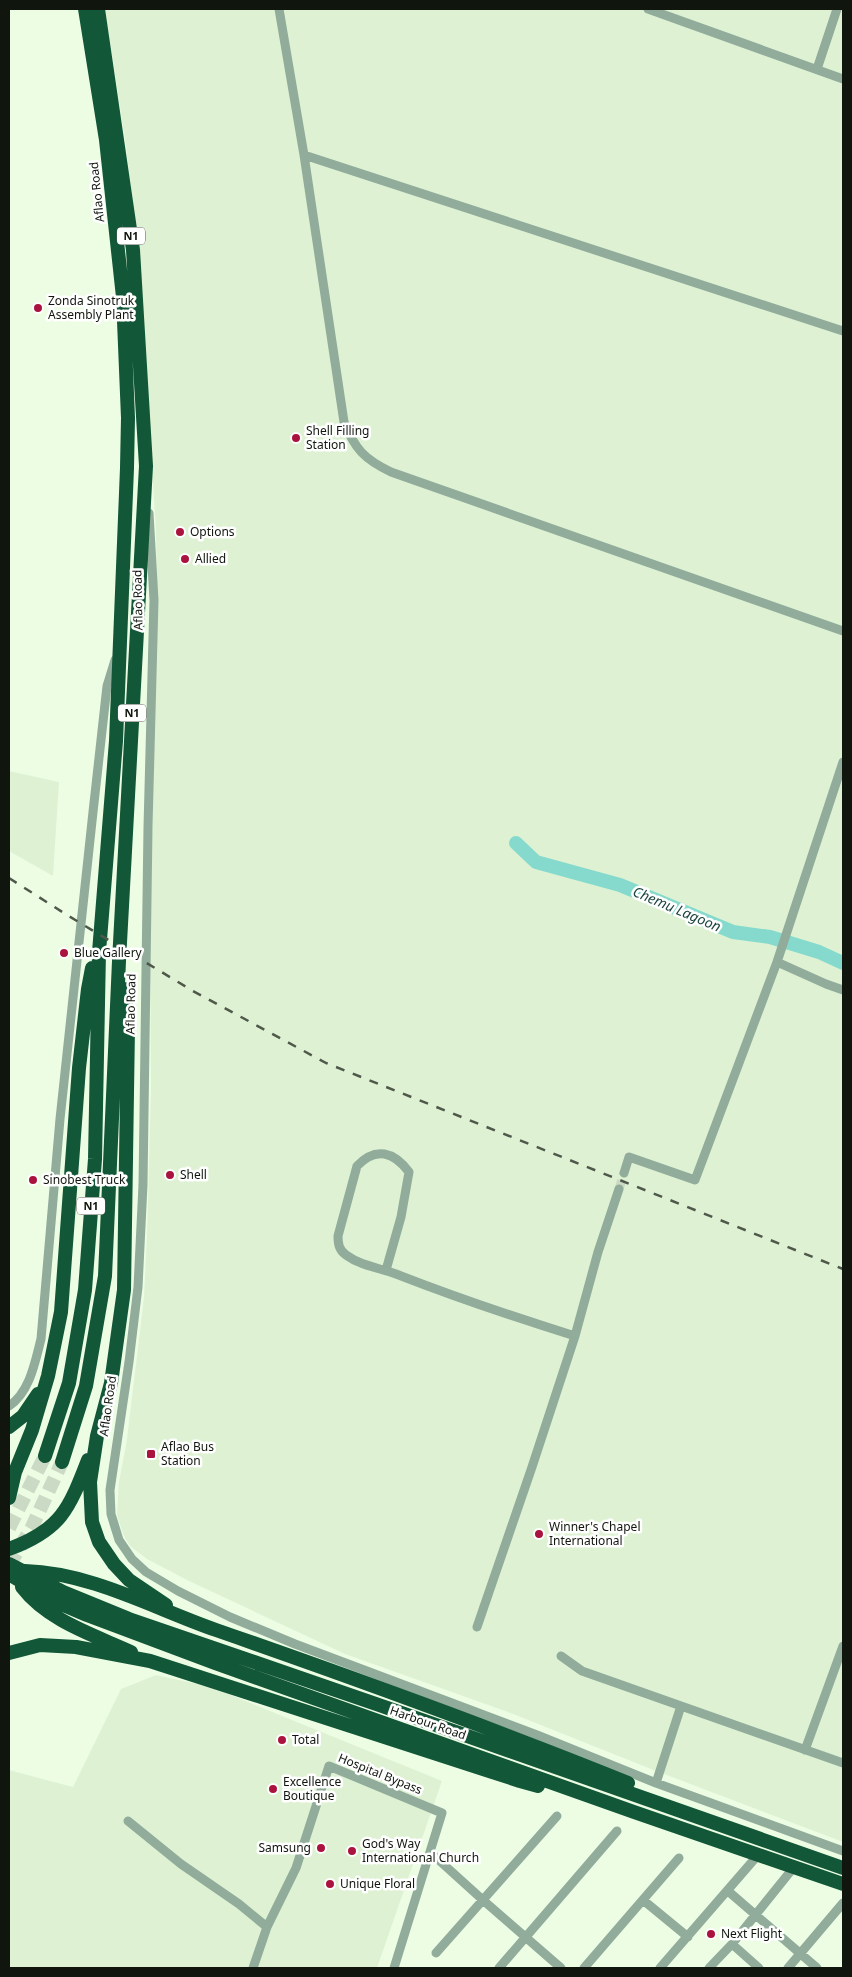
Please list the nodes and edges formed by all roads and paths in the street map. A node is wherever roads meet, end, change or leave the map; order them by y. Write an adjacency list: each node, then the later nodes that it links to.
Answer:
1 (85, 9): 12 (highway, Aflao Road / N1)
2 (98, 9): 10 (highway, Aflao Road / N1)
3 (279, 9): 8 (street)
4 (648, 9): 6 (street)
5 (837, 9): 6 (street)
6 (817, 69): 7 (street)
7 (843, 79)
8 (304, 155): 9 (street); 11 (street)
9 (843, 331)
10 (146, 466): 15 (highway, Aflao Road / N1); 40 (street, Aflao Road / N1)
11 (843, 631)
12 (120, 643): 14 (highway, Aflao Road / N1); 23 (street, Aflao Road)
13 (843, 762): 16 (street)
14 (99, 952): 22 (highway); 26 (highway, Aflao Road / N1)
15 (119, 961): 25 (highway); 27 (highway, Aflao Road / N1)
16 (777, 962): 17 (street); 18 (street)
17 (843, 990)
18 (624, 1173)
19 (619, 1189): 21 (street)
20 (386, 1270): 20 (street); 21 (street)
21 (574, 1336): 32 (street)
22 (48, 1376): 24 (highway); 28 (highway)
23 (9, 1406)
24 (9, 1427)
25 (98, 1436): 29 (highway); 31 (highway)
26 (45, 1456)
27 (62, 1462)
28 (9, 1498)
29 (9, 1549)
30 (9, 1568): 31 (highway); 36 (highway); 41 (highway, Harbour Road); 42 (highway, Harbour Road)
31 (184, 1619): 42 (highway)
32 (477, 1627)
33 (843, 1646): 38 (street)
34 (9, 1653): 36 (highway)
35 (561, 1656): 37 (street)
36 (150, 1661): 41 (highway)
37 (681, 1706): 38 (street); 40 (street)
38 (805, 1750): 39 (street)
39 (843, 1762)
40 (656, 1783): 46 (street)
41 (574, 1790): 48 (highway, Harbour Road)
42 (674, 1809): 51 (highway, Harbour Road)
43 (557, 1816): 55 (street)
44 (128, 1821): 58 (street)
45 (617, 1831): 60 (street)
46 (843, 1851)
47 (431, 1852): 55 (street); 58 (street, Hospital Bypass); 65 (street)
48 (758, 1855): 50 (highway, Harbour Road); 53 (street)
49 (679, 1858): 54 (street)
50 (794, 1867): 52 (highway, Harbour Road); 57 (street)
51 (843, 1868)
52 (843, 1884)
53 (728, 1891): 57 (street); 59 (street)
54 (643, 1900): 59 (street); 68 (street)
55 (484, 1901): 60 (street); 62 (street)
56 (843, 1903): 63 (street)
57 (756, 1915): 61 (street); 63 (street)
58 (266, 1927): 64 (street)
59 (688, 1937): 69 (street)
60 (526, 1938): 66 (street); 67 (street)
61 (732, 1944): 70 (street); 71 (street)
62 (436, 1953)
63 (801, 1954): 72 (street); 73 (street)
64 (253, 1968)
65 (394, 1968)
66 (499, 1968)
67 (561, 1968)
68 (584, 1968)
69 (660, 1968)
70 (710, 1968)
71 (759, 1968)
72 (788, 1968)
73 (816, 1968)

